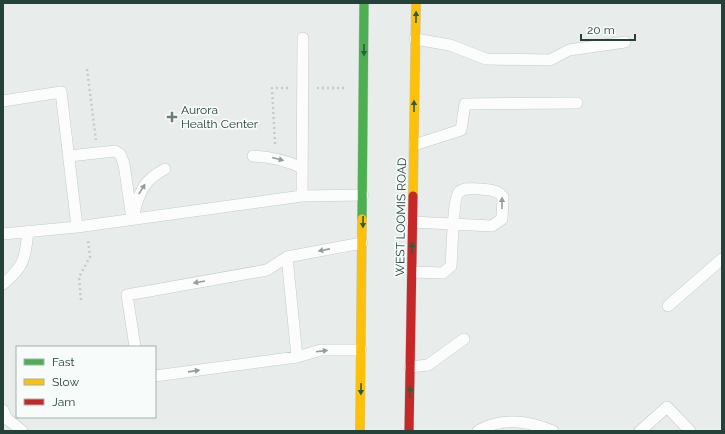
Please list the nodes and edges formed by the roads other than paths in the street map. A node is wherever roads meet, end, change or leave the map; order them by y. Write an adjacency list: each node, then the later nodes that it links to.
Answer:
1 (364, 3): 13 (main road, one-way to 13)
2 (416, 3): 4 (main road, WEST LOOMIS ROAD, one-way to 2)
3 (303, 38): 11 (lane)
4 (415, 39): 5 (lane); 8 (main road, WEST LOOMIS ROAD, one-way to 4)
5 (625, 42)
6 (3, 101): 9 (lane)
7 (577, 103): 8 (lane)
8 (414, 145): 16 (main road, WEST LOOMIS ROAD)
9 (69, 156): 15 (lane); 18 (lane)
10 (253, 156): 11 (lane, one-way to 11)
11 (302, 168): 14 (lane)
12 (165, 169): 15 (lane, one-way to 12)
13 (363, 195): 14 (lane); 21 (main road, one-way to 21)
14 (302, 196): 15 (lane)
15 (132, 219): 18 (lane)
16 (412, 222): 17 (lane); 24 (main road, WEST LOOMIS ROAD, one-way to 16)
17 (454, 224): 17 (lane, one-way to 17); 24 (lane)
18 (82, 226): 19 (lane)
19 (28, 231): 20 (lane); 25 (lane)
20 (3, 234)
21 (362, 243): 22 (lane, one-way to 22); 29 (main road)
22 (287, 257): 28 (lane, one-way to 28); 30 (lane)
23 (722, 259): 26 (lane)
24 (412, 272): 31 (main road, WEST LOOMIS ROAD)
25 (3, 284)
26 (668, 306)
27 (464, 339): 31 (lane)
28 (135, 346)
29 (361, 350): 30 (lane, one-way to 29); 35 (main road, one-way to 35)
30 (297, 357): 32 (lane, one-way to 30)
31 (410, 367): 36 (main road, WEST LOOMIS ROAD, one-way to 31)
32 (156, 376)
33 (3, 410): 34 (lane)
34 (22, 431)
35 (360, 431)
36 (409, 431)
37 (478, 431): 38 (lane)
38 (553, 431)
39 (640, 431): 40 (lane)
40 (690, 431)

